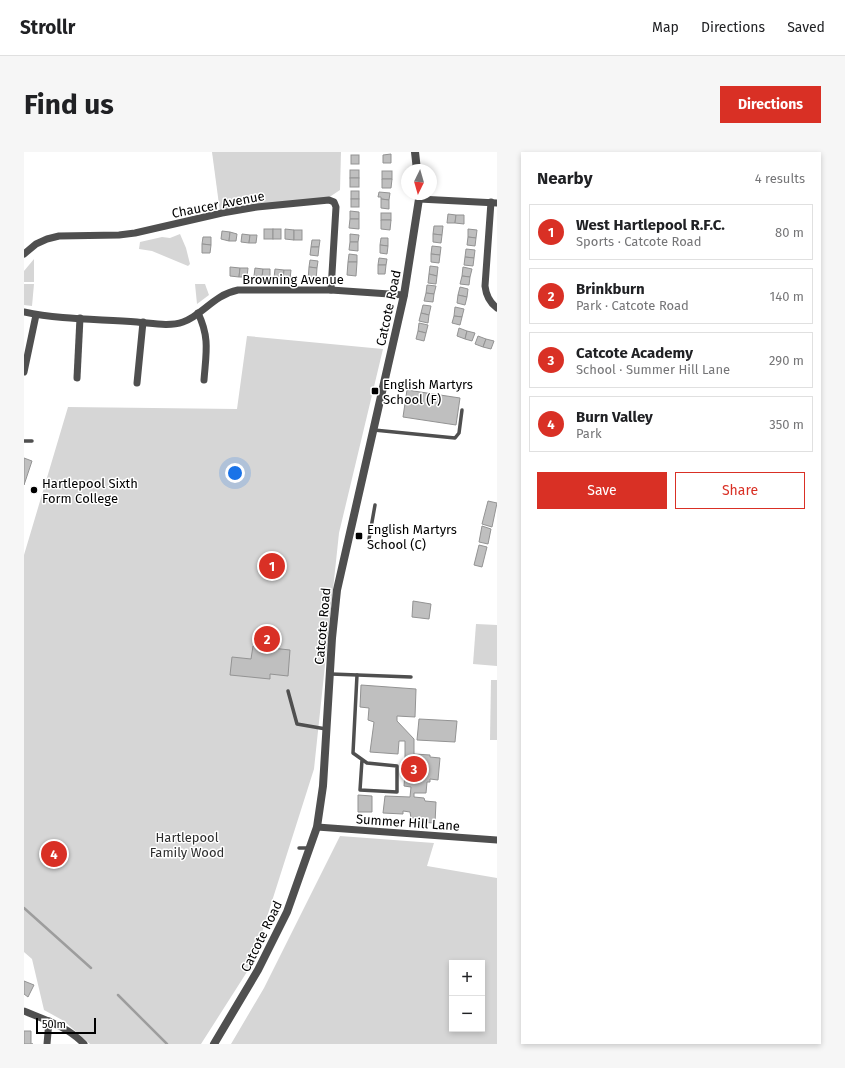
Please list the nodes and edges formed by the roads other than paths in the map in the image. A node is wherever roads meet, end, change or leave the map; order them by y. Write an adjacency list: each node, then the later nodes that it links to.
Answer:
1 (415, 152): 2 (street)
2 (416, 164)
3 (437, 198): 5 (street)
4 (419, 200): 8 (street, Catcote Road)
5 (494, 202): 9 (street)
6 (24, 254): 7 (street, Chaucer Avenue)
7 (331, 290): 8 (street, Browning Avenue); 11 (street, Browning Avenue)
8 (404, 295): 20 (street, Catcote Road)
9 (497, 308)
10 (24, 312): 12 (street, Browning Avenue)
11 (198, 313): 14 (street, Browning Avenue); 17 (street)
12 (36, 314): 13 (street, Browning Avenue); 15 (street)
13 (80, 318): 14 (street, Browning Avenue); 16 (street)
14 (143, 322): 18 (street)
15 (24, 372)
16 (77, 378)
17 (204, 380)
18 (138, 383)
19 (462, 410): 20 (lane)
20 (373, 430): 25 (street, Catcote Road)
21 (32, 440): 22 (lane)
22 (24, 441)
23 (375, 505): 24 (lane)
24 (369, 539)
25 (330, 674): 26 (lane); 29 (street, Catcote Road)
26 (357, 675): 27 (lane); 30 (lane)
27 (411, 677)
28 (288, 692): 29 (lane)
29 (326, 728): 31 (street, Catcote Road)
30 (362, 760): 30 (lane)
31 (316, 827): 32 (street, Summer Hill Lane); 34 (street, Catcote Road)
32 (497, 840)
33 (299, 848): 34 (lane)
34 (310, 848): 39 (street, Catcote Road)
35 (24, 1011): 36 (street)
36 (49, 1021): 37 (street); 38 (street)
37 (47, 1044)
38 (84, 1044)
39 (214, 1044)

